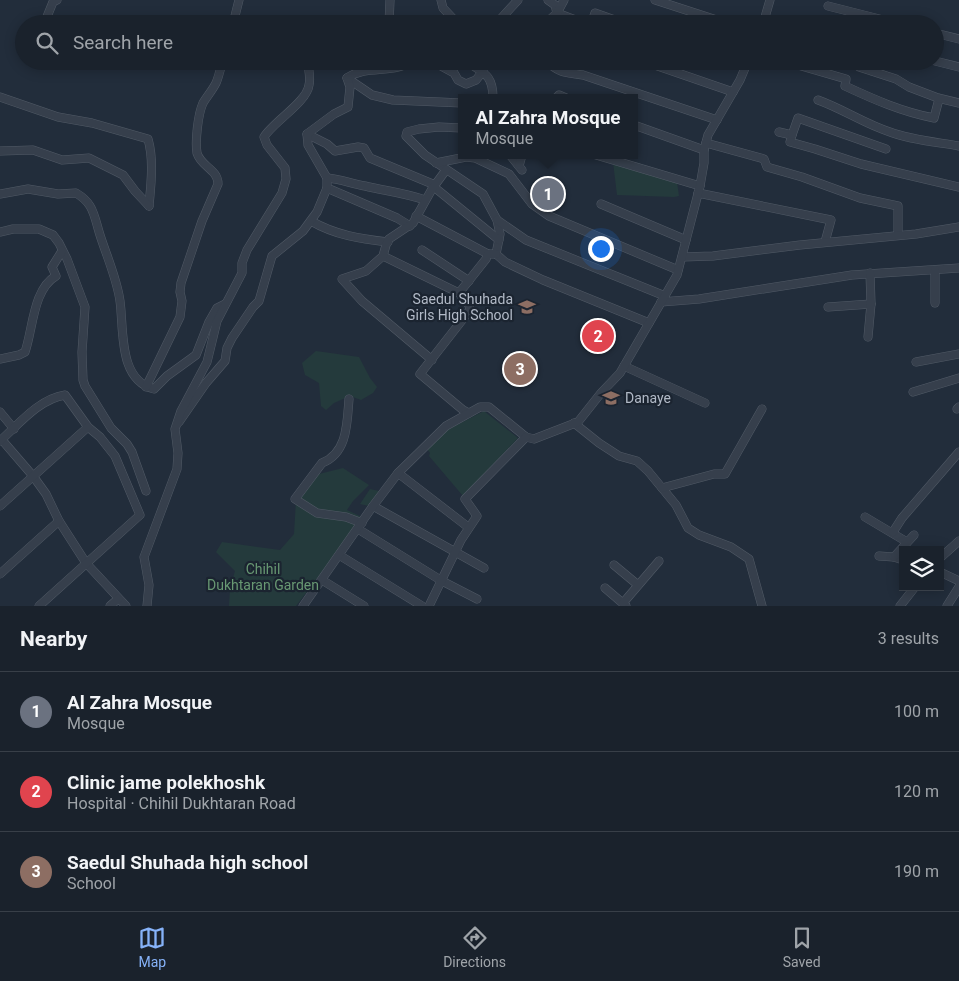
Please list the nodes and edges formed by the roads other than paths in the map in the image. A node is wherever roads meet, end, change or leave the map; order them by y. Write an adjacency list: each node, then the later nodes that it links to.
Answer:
1 (57, 0): 13 (street)
2 (239, 0): 14 (street)
3 (390, 0): 15 (street)
4 (441, 0): 16 (street)
5 (518, 0): 17 (street)
6 (548, 0): 12 (street)
7 (564, 0): 12 (street)
8 (656, 0): 20 (street)
9 (760, 0): 10 (street)
10 (769, 1): 21 (street)
11 (828, 6): 22 (street)
12 (557, 13): 18 (street); 19 (street)
13 (48, 15)
14 (235, 15)
15 (389, 15)
16 (450, 15)
17 (504, 15)
18 (555, 15)
19 (562, 15)
20 (702, 15)
21 (765, 15)
22 (864, 15)
23 (944, 35): 24 (street)
24 (959, 39)
25 (944, 63): 26 (street)
26 (959, 67)
27 (220, 70): 105 (street)
28 (309, 70): 94 (street)
29 (389, 70): 37 (street)
30 (448, 70): 36 (street)
31 (557, 70): 45 (street)
32 (670, 70): 38 (street)
33 (744, 70): 38 (street)
34 (815, 70): 41 (street)
35 (868, 70): 41 (street)
36 (483, 71): 39 (street)
37 (347, 78): 43 (street); 49 (street)
38 (733, 92): 45 (street)
39 (493, 94)
40 (0, 97): 54 (street)
41 (939, 98): 44 (street)
42 (818, 100): 51 (street)
43 (458, 103)
44 (959, 103)
45 (716, 120): 52 (street)
46 (638, 126): 52 (street)
47 (458, 128): 60 (street)
48 (779, 132): 50 (street)
49 (307, 134): 62 (street); 63 (street)
50 (792, 135): 53 (street); 64 (street)
51 (959, 146)
52 (705, 147): 66 (street); 76 (street)
53 (886, 149)
54 (0, 151)
55 (458, 159): 60 (street)
56 (476, 159): 87 (street)
57 (513, 159): 58 (street)
58 (522, 159)
59 (608, 159): 66 (street)
60 (436, 163): 61 (street)
61 (446, 170): 63 (street); 71 (street)
62 (327, 178): 65 (street); 68 (street)
63 (435, 186): 68 (street); 77 (street)
64 (959, 186)
65 (327, 188): 72 (street); 73 (street)
66 (699, 190): 78 (street); 80 (street)
67 (0, 194): 105 (street)
68 (426, 200): 70 (street)
69 (600, 204): 78 (street)
70 (416, 216): 73 (street); 83 (street)
71 (497, 220): 77 (street); 92 (street)
72 (311, 221): 79 (street); 112 (street)
73 (410, 226): 79 (street)
74 (959, 227): 76 (street)
75 (0, 232): 82 (street)
76 (898, 235): 80 (street)
77 (500, 240): 83 (street)
78 (686, 240): 85 (street)
79 (388, 242): 84 (street)
80 (825, 242): 85 (street)
81 (422, 250): 90 (street)
82 (62, 251): 100 (street); 122 (street)
83 (492, 254): 90 (street); 97 (street)
84 (384, 256): 91 (street); 101 (street)
85 (682, 257): 87 (street)
86 (959, 268): 88 (street)
87 (678, 270): 92 (street)
88 (935, 270): 89 (street); 93 (street)
89 (870, 274): 92 (street); 95 (street)
90 (468, 281): 91 (street)
91 (459, 293): 101 (street)
92 (663, 299): 97 (street)
93 (935, 303)
94 (225, 304): 105 (street); 112 (street)
95 (871, 304): 96 (street); 98 (street)
96 (828, 308)
97 (649, 324): 103 (street)
98 (868, 337)
99 (959, 354): 102 (street)
100 (0, 359)
101 (432, 360): 111 (street)
102 (916, 362)
103 (624, 366): 108 (street); 113 (street)
104 (959, 378): 106 (street)
105 (146, 387)
106 (913, 392)
107 (349, 399): 127 (street)
108 (705, 403)
109 (762, 409): 121 (street)
110 (0, 412): 115 (street)
111 (469, 413): 116 (street); 119 (street)
112 (177, 423): 154 (street)
113 (574, 423): 116 (street); 121 (street)
114 (88, 427): 115 (street); 120 (street); 140 (street)
115 (14, 429): 117 (street)
116 (526, 437): 128 (street)
117 (1, 441): 120 (street)
118 (959, 452): 129 (street)
119 (398, 474): 124 (street); 128 (street)
120 (33, 476): 123 (street); 126 (street)
121 (662, 488): 163 (street)
122 (146, 490)
123 (0, 506)
124 (373, 506): 127 (street); 133 (street)
125 (865, 518): 129 (street)
126 (59, 521): 140 (street); 143 (street)
127 (360, 526): 134 (street); 146 (street)
128 (468, 528): 133 (street)
129 (893, 532): 131 (street)
130 (914, 535): 131 (street)
131 (907, 542): 137 (street)
132 (959, 542): 135 (street)
133 (454, 552): 142 (street); 146 (street)
134 (340, 555): 145 (street); 161 (street)
135 (944, 555)
136 (879, 556): 137 (street)
137 (894, 557): 138 (street)
138 (899, 559)
139 (659, 561): 148 (street)
140 (86, 563): 152 (street); 156 (street)
141 (614, 565): 148 (street)
142 (484, 568)
143 (0, 574)
144 (944, 574): 147 (street)
145 (322, 580): 159 (street); 160 (street)
146 (442, 581): 153 (street); 162 (street)
147 (959, 581)
148 (638, 585): 155 (street)
149 (959, 587): 165 (street)
150 (605, 588): 155 (street)
151 (912, 591): 164 (street)
152 (118, 599): 157 (street); 158 (street)
153 (477, 599)
154 (148, 604)
155 (624, 605)
156 (38, 606)
157 (110, 606)
158 (126, 606)
159 (303, 606)
160 (364, 606)
161 (422, 606)
162 (429, 606)
163 (762, 606)
164 (900, 606)
165 (947, 606)

